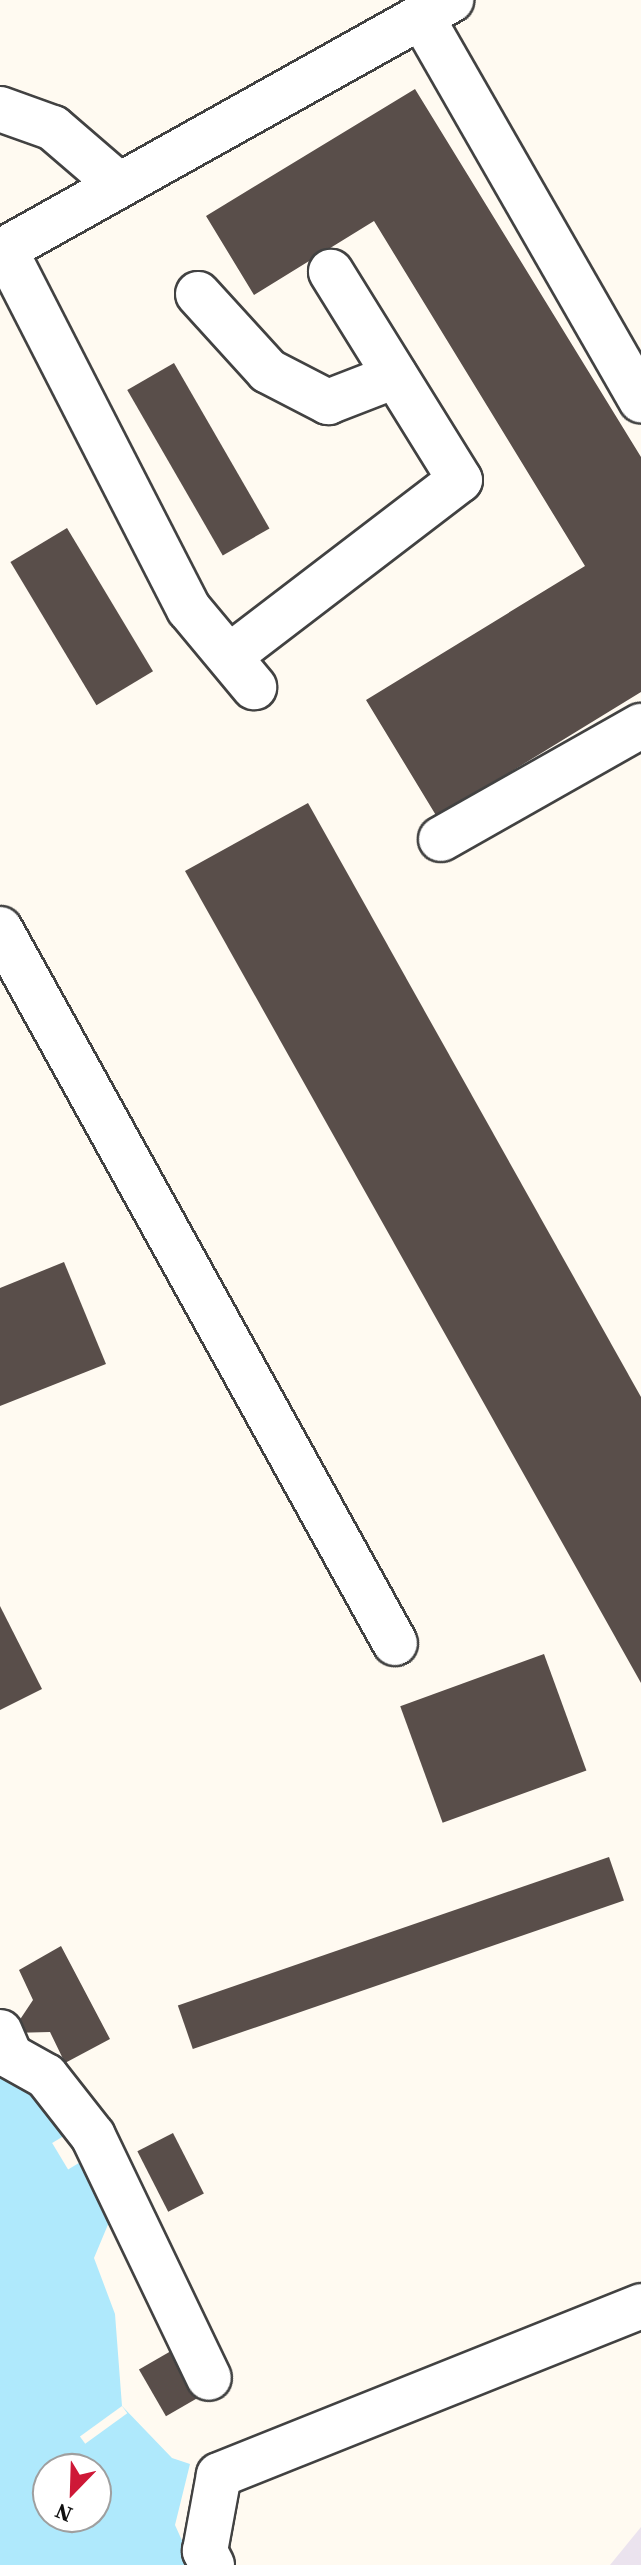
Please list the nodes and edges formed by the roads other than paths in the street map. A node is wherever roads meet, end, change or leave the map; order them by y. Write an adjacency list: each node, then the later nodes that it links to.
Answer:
1 (436, 8): 3 (lane); 8 (lane)
2 (0, 109): 3 (lane)
3 (118, 184): 4 (lane)
4 (2, 251): 7 (lane)
5 (331, 272): 7 (lane)
6 (198, 294): 7 (lane)
7 (395, 376)
8 (641, 400)
9 (641, 726): 10 (lane)
10 (441, 839)
11 (0, 929): 12 (lane)
12 (395, 1643)
13 (0, 2032): 15 (lane)
14 (641, 2306): 16 (lane)
15 (209, 2378)
16 (212, 2565)

